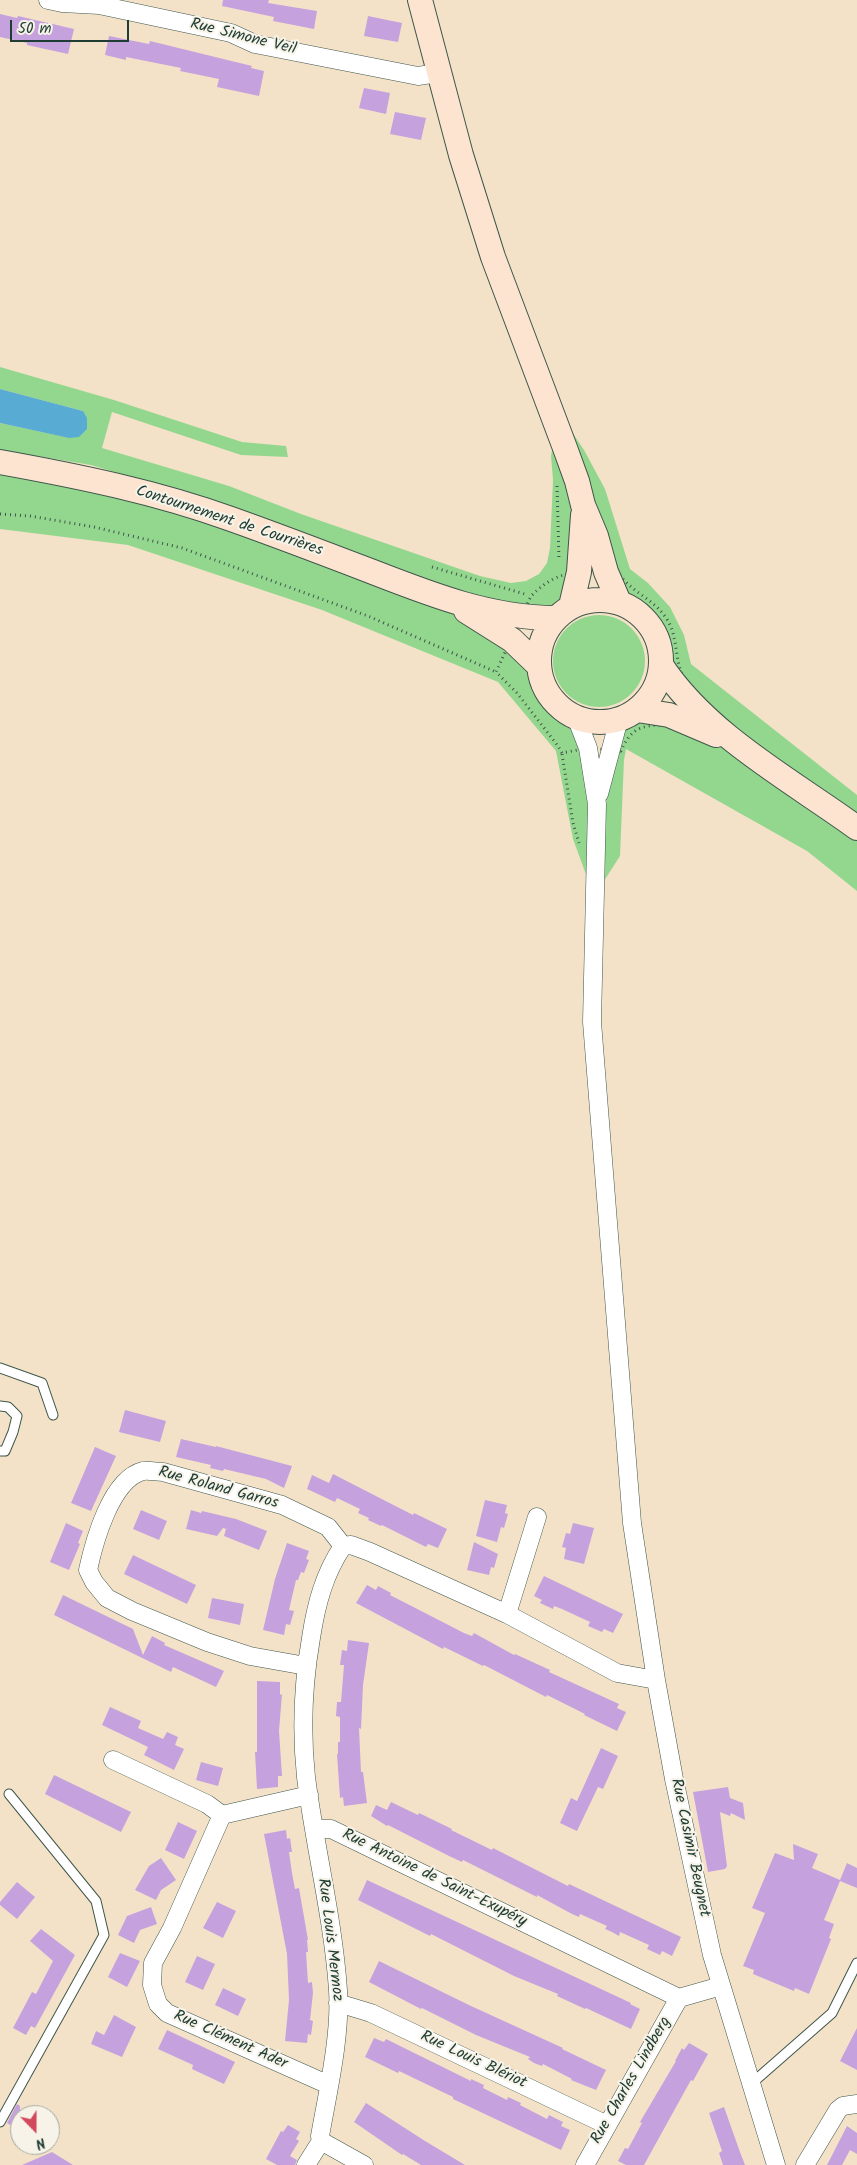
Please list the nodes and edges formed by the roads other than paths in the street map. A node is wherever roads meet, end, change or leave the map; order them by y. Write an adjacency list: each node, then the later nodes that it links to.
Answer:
1 (48, 0): 3 (street, Rue Simone Veil)
2 (420, 0): 3 (main road)
3 (438, 73): 5 (main road)
4 (0, 462): 6 (main road, Contournement de Courrières)
5 (583, 505): 7 (main road); 8 (main road)
6 (452, 602): 8 (main road, Contournement de Courrières); 9 (main road, Contournement de Courrières)
7 (619, 602): 8 (main road); 10 (main road)
8 (563, 612): 9 (main road)
9 (538, 665): 12 (main road)
10 (661, 665): 11 (main road); 13 (main road)
11 (628, 714): 12 (main road); 13 (main road); 14 (street)
12 (576, 717): 14 (street)
13 (740, 746): 15 (main road)
14 (597, 804): 24 (street, Rue Casimir Beugnet)
15 (857, 828)
16 (0, 1368): 18 (lane)
17 (0, 1406): 19 (lane)
18 (53, 1415)
19 (0, 1451)
20 (537, 1517): 22 (street)
21 (343, 1546): 22 (street); 23 (street); 23 (street, Rue Roland Garros)
22 (507, 1614): 24 (street)
23 (306, 1666): 27 (street)
24 (656, 1680): 31 (street, Rue Casimir Beugnet)
25 (113, 1760): 28 (street)
26 (9, 1794): 37 (lane)
27 (309, 1795): 28 (street); 29 (street)
28 (222, 1814): 35 (street, Rue Clément Ader)
29 (314, 1829): 32 (street, Rue Antoine de Saint-Exupéry); 33 (street, Rue Louis Mermoz)
30 (857, 1964): 34 (lane)
31 (721, 1986): 32 (street); 34 (street, Rue Casimir Beugnet)
32 (679, 1998): 38 (street, Rue Charles Lindberg)
33 (338, 2004): 35 (street, Rue Louis Mermoz); 38 (street, Rue Louis Blériot)
34 (750, 2084): 43 (street, Rue Casimir Beugnet)
35 (329, 2085): 39 (street, Rue Louis Mermoz)
36 (857, 2104): 44 (street)
37 (0, 2122)
38 (607, 2125): 42 (street, Rue Charles Lindberg)
39 (321, 2141): 40 (street, Rue Louis Mermoz); 41 (street)
40 (306, 2165)
41 (364, 2165)
42 (585, 2165)
43 (776, 2165)
44 (805, 2165)

